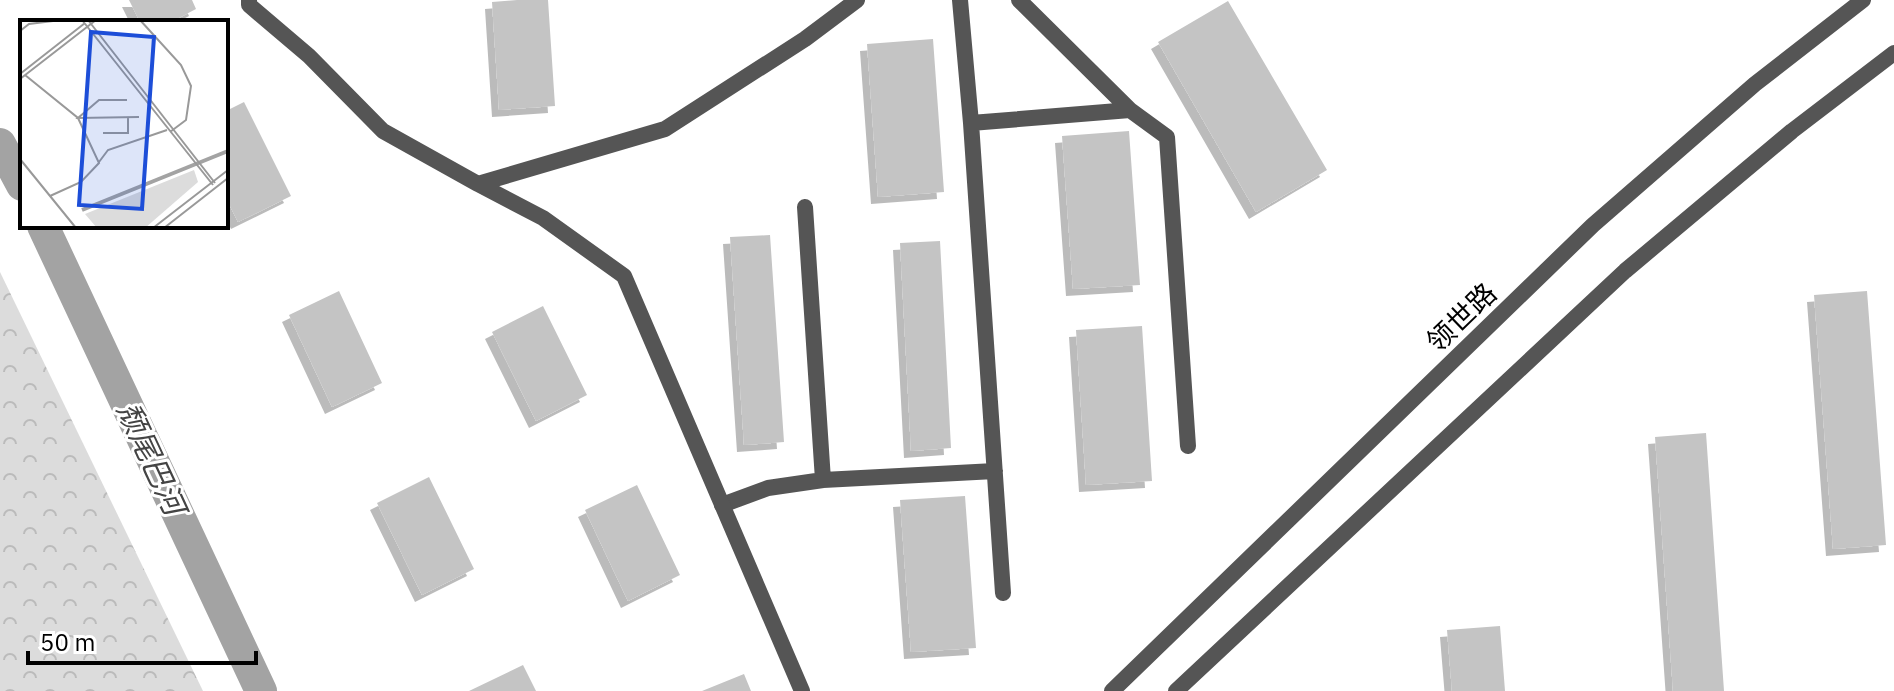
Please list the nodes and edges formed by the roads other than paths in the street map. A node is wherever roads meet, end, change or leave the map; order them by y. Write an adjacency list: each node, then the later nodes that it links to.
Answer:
1 (249, 0): 9 (street)
2 (857, 0): 9 (street)
3 (960, 0): 8 (street)
4 (1019, 0): 7 (street)
5 (1863, 0): 17 (street, 领世路)
6 (1894, 53): 18 (street)
7 (1130, 110): 8 (street); 11 (street)
8 (971, 123): 12 (street)
9 (478, 184): 14 (street)
10 (805, 207): 13 (street)
11 (1188, 446)
12 (995, 471): 13 (street); 15 (street)
13 (823, 480): 14 (street)
14 (722, 505): 16 (street)
15 (1003, 593)
16 (802, 691)
17 (1112, 691)
18 (1176, 691)

